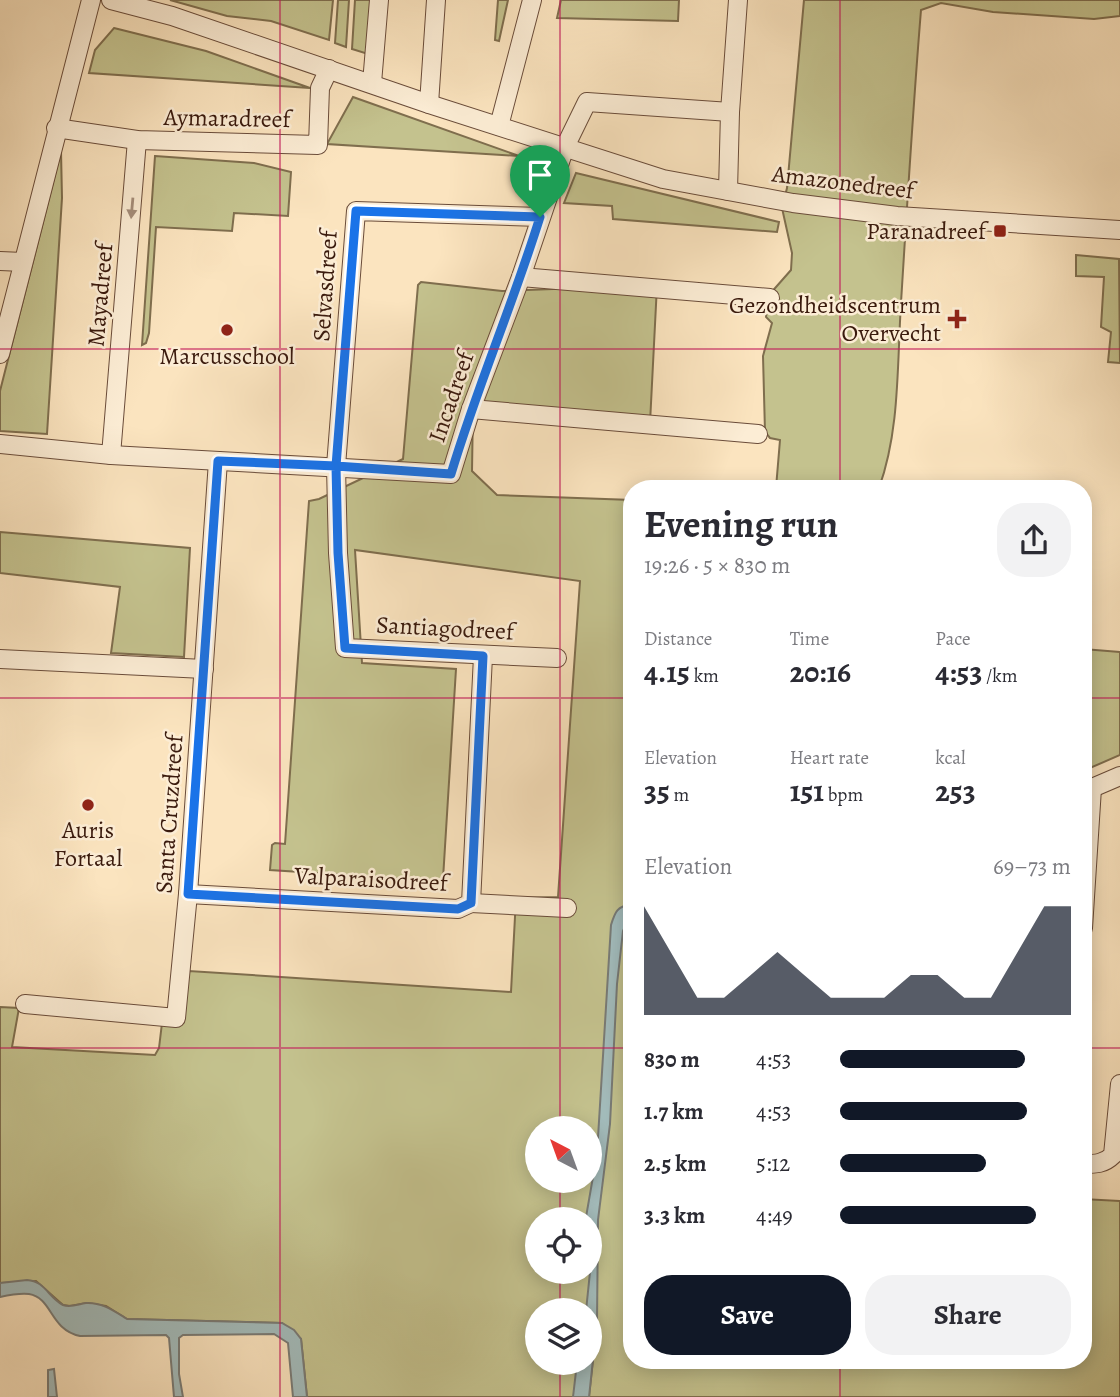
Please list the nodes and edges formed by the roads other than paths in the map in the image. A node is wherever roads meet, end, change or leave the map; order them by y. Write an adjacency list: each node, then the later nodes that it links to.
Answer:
1 (91, 0): 12 (street)
2 (111, 0): 7 (street, Amazonedreef)
3 (379, 0): 8 (street)
4 (436, 0): 9 (street)
5 (532, 0): 11 (street)
6 (738, 0): 10 (street)
7 (329, 69): 8 (street, Amazonedreef); 13 (street, Aymaradreef)
8 (372, 83): 9 (street, Amazonedreef)
9 (429, 103): 11 (street, Amazonedreef)
10 (730, 112): 14 (street); 15 (street)
11 (499, 127): 14 (street, Amazonedreef)
12 (56, 128): 13 (street, Aymaradreef); 19 (street)
13 (138, 140): 26 (street, Mayadreef, one-way to 26)
14 (565, 147): 15 (street, Amazonedreef); 16 (street, Incadreef)
15 (728, 191): 17 (street, Amazonedreef)
16 (540, 217): 20 (street, Incadreef); 28 (street, Selvasdreef)
17 (1120, 230)
18 (0, 261): 19 (street)
19 (23, 262): 22 (street)
20 (521, 277): 21 (street); 23 (street, Incadreef)
21 (770, 298)
22 (0, 354)
23 (471, 409): 24 (street); 28 (street, Incadreef)
24 (758, 434)
25 (0, 444): 26 (street, Incadreef)
26 (111, 454): 27 (street, Incadreef)
27 (218, 461): 28 (street, Incadreef); 32 (street, Santa Cruzdreef)
28 (336, 466): 29 (street, Santiagodreef)
29 (483, 656): 30 (street, Santiagodreef); 36 (street, Valparaisodreef)
30 (556, 658)
31 (0, 659): 32 (street)
32 (204, 669): 35 (street, Santa Cruzdreef)
33 (1120, 776): 34 (street)
34 (1092, 786)
35 (188, 894): 36 (street, Valparaisodreef); 38 (street, Santa Cruzdreef)
36 (471, 903): 37 (street)
37 (567, 908)
38 (25, 1004)
39 (1120, 1084): 40 (street)
40 (1092, 1164)

